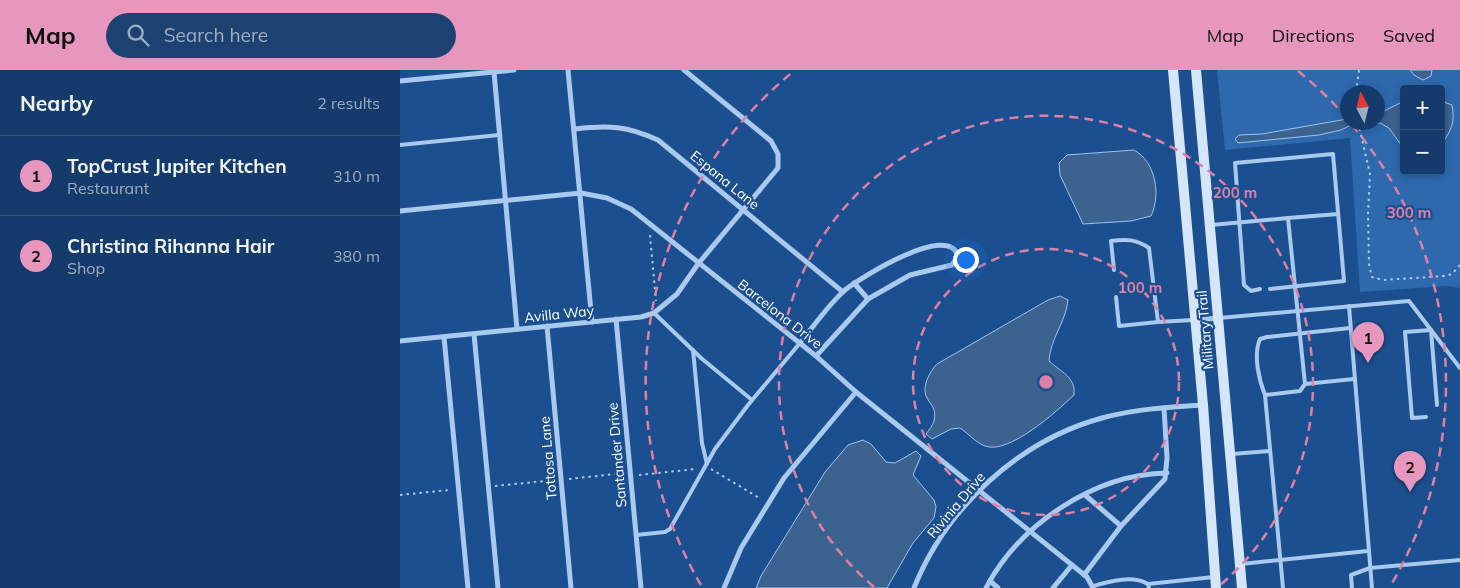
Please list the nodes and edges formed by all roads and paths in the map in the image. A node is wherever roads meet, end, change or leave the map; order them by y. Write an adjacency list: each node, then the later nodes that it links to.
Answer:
1 (514, 70): 7 (street)
2 (568, 70): 10 (street)
3 (684, 70): 17 (street)
4 (1173, 70): 39 (main road, Military Trail)
5 (1196, 70): 21 (main road, Military Trail)
6 (1359, 70): 9 (path)
7 (494, 72): 8 (street); 12 (street)
8 (400, 81)
9 (1357, 85)
10 (575, 129): 14 (street); 17 (street, Espana Lane)
11 (1360, 130): 24 (path)
12 (500, 135): 13 (lane); 15 (street)
13 (400, 145)
14 (581, 193): 15 (street, Barcelona Drive); 23 (street, Barcelona Drive); 40 (street)
15 (505, 201): 16 (street, Barcelona Drive); 44 (street)
16 (400, 210)
17 (744, 210): 23 (street); 30 (street, Espana Lane)
18 (1338, 214): 19 (lane); 20 (lane); 27 (lane)
19 (1288, 218): 20 (lane); 27 (lane)
20 (1240, 222): 21 (lane); 28 (lane)
21 (1210, 225): 37 (main road, Military Trail)
22 (650, 235): 33 (path)
23 (698, 264): 36 (street); 50 (street, Barcelona Drive)
24 (1460, 265)
25 (1114, 270): 41 (lane)
26 (854, 283): 30 (street); 32 (street); 32 (street)
27 (1295, 286): 29 (lane); 35 (lane)
28 (1260, 289)
29 (1270, 289)
30 (843, 292): 50 (street)
31 (1116, 298): 41 (lane)
32 (868, 299): 52 (street)
33 (656, 301)
34 (1348, 306): 35 (lane); 43 (lane); 45 (lane)
35 (1297, 311): 37 (lane); 46 (lane)
36 (654, 313): 38 (street, Avilla Way); 51 (lane)
37 (1218, 318): 39 (street); 64 (main road, Military Trail)
38 (616, 319): 40 (street, Avilla Way); 80 (street, Santander Drive)
39 (1196, 320): 41 (lane); 59 (main road, Military Trail)
40 (592, 322): 42 (street, Avilla Way)
41 (1158, 322)
42 (547, 326): 44 (street, Avilla Way); 94 (street, Tottosa Lane)
43 (1350, 328): 46 (lane); 54 (lane)
44 (517, 329): 47 (street, Avilla Way)
45 (1431, 330): 53 (lane); 60 (lane); 62 (lane)
46 (1300, 333): 55 (lane); 57 (lane)
47 (474, 334): 48 (street, Avilla Way); 93 (street)
48 (444, 336): 49 (street, Avilla Way); 92 (street)
49 (400, 341)
50 (800, 343): 52 (street, Barcelona Drive); 58 (lane)
51 (693, 350): 58 (lane); 65 (lane)
52 (816, 356): 56 (street, Barcelona Drive)
53 (1460, 368)
54 (1354, 379): 55 (lane); 81 (lane)
55 (1305, 384): 57 (lane)
56 (856, 392): 74 (street, Barcelona Drive); 96 (street)
57 (1265, 395): 63 (lane)
58 (752, 400): 65 (lane)
59 (1203, 405): 61 (street, Rivinia Drive); 88 (main road, Military Trail)
60 (1438, 405)
61 (1164, 408): 68 (street); 74 (street, Rivinia Drive)
62 (1426, 417)
63 (1270, 451): 64 (lane); 82 (lane)
64 (1230, 454): 84 (main road, Military Trail)
65 (708, 466): 77 (path); 80 (lane)
66 (700, 469): 69 (path)
67 (625, 473): 70 (path)
68 (1167, 473): 76 (street); 78 (street)
69 (639, 474)
70 (569, 479)
71 (555, 480): 72 (path)
72 (493, 487)
73 (449, 490): 75 (path)
74 (978, 491): 79 (street, Barcelona Drive); 97 (street, Rivinia Drive)
75 (400, 495)
76 (1084, 496): 78 (street); 79 (street)
77 (760, 499)
78 (1121, 526): 87 (street)
79 (1029, 531): 85 (street, Barcelona Drive); 89 (street)
80 (636, 535): 95 (street, Santander Drive)
81 (1368, 551): 82 (lane); 86 (lane)
82 (1280, 560): 84 (lane); 103 (lane)
83 (1460, 560): 86 (lane)
84 (1240, 564): 102 (main road, Military Trail)
85 (1072, 566): 87 (street, Barcelona Drive); 100 (street)
86 (1370, 568): 104 (lane); 105 (lane)
87 (1084, 575): 91 (street, Barcelona Drive)
88 (1215, 577): 90 (lane); 101 (main road, Military Trail)
89 (990, 581): 98 (street); 99 (street)
90 (1148, 586): 91 (lane)
91 (1093, 587)
92 (468, 588)
93 (498, 588)
94 (571, 588)
95 (641, 588)
96 (724, 588)
97 (914, 588)
98 (986, 588)
99 (998, 588)
100 (1053, 588)
101 (1216, 588)
102 (1242, 588)
103 (1283, 588)
104 (1352, 588)
105 (1372, 588)

